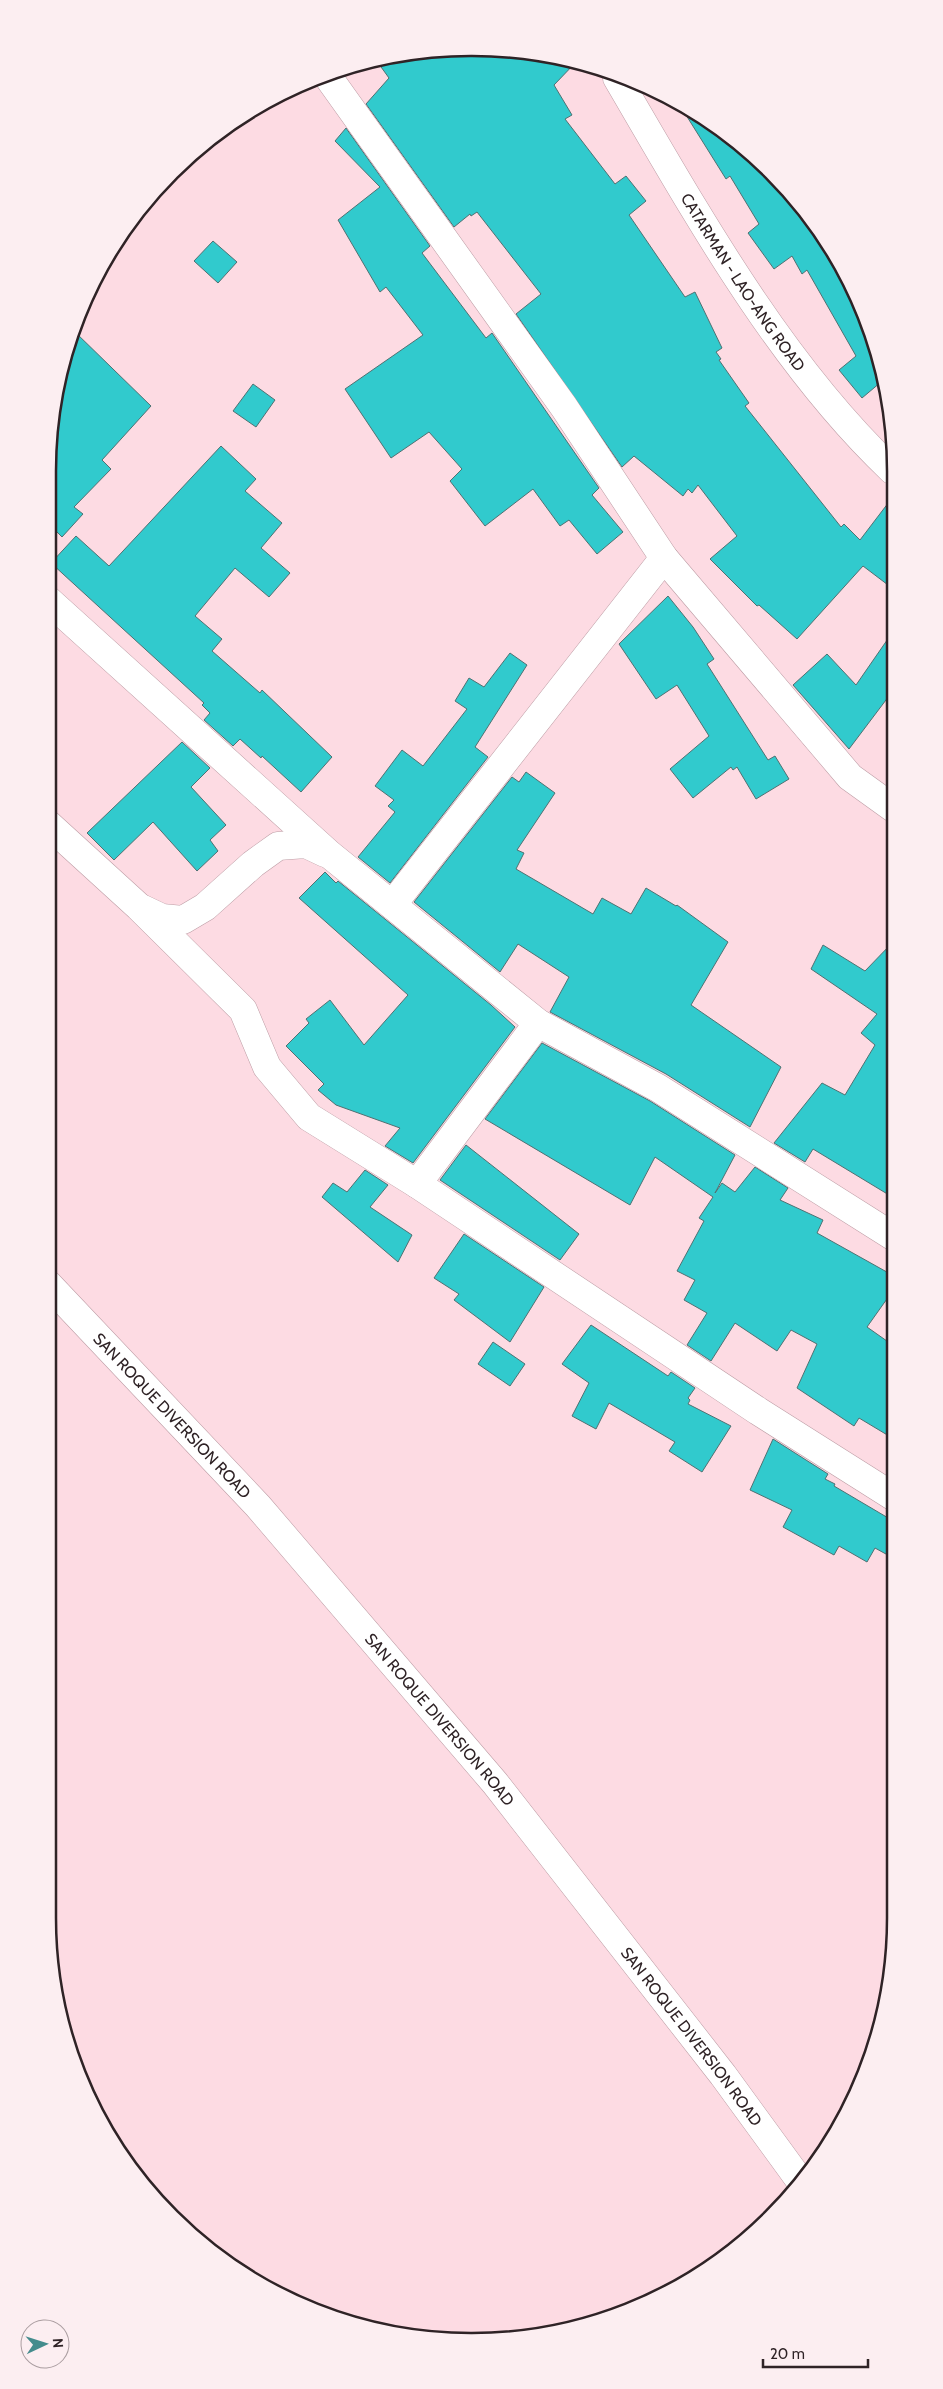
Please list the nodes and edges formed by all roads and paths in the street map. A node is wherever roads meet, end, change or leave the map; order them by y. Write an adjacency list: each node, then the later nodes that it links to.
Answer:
1 (331, 81): 4 (street)
2 (621, 84): 3 (street, CATARMAN - LAO-ANG ROAD)
3 (887, 465)
4 (664, 558): 6 (street); 9 (street)
5 (56, 607): 8 (street)
6 (887, 804)
7 (56, 831): 10 (street)
8 (329, 854): 9 (street); 10 (street)
9 (392, 905): 11 (street)
10 (139, 907): 12 (street)
11 (538, 1023): 12 (street); 13 (street)
12 (417, 1184): 15 (street)
13 (887, 1233)
14 (56, 1292): 16 (street, SAN ROQUE DIVERSION ROAD)
15 (887, 1493)
16 (796, 2176)

